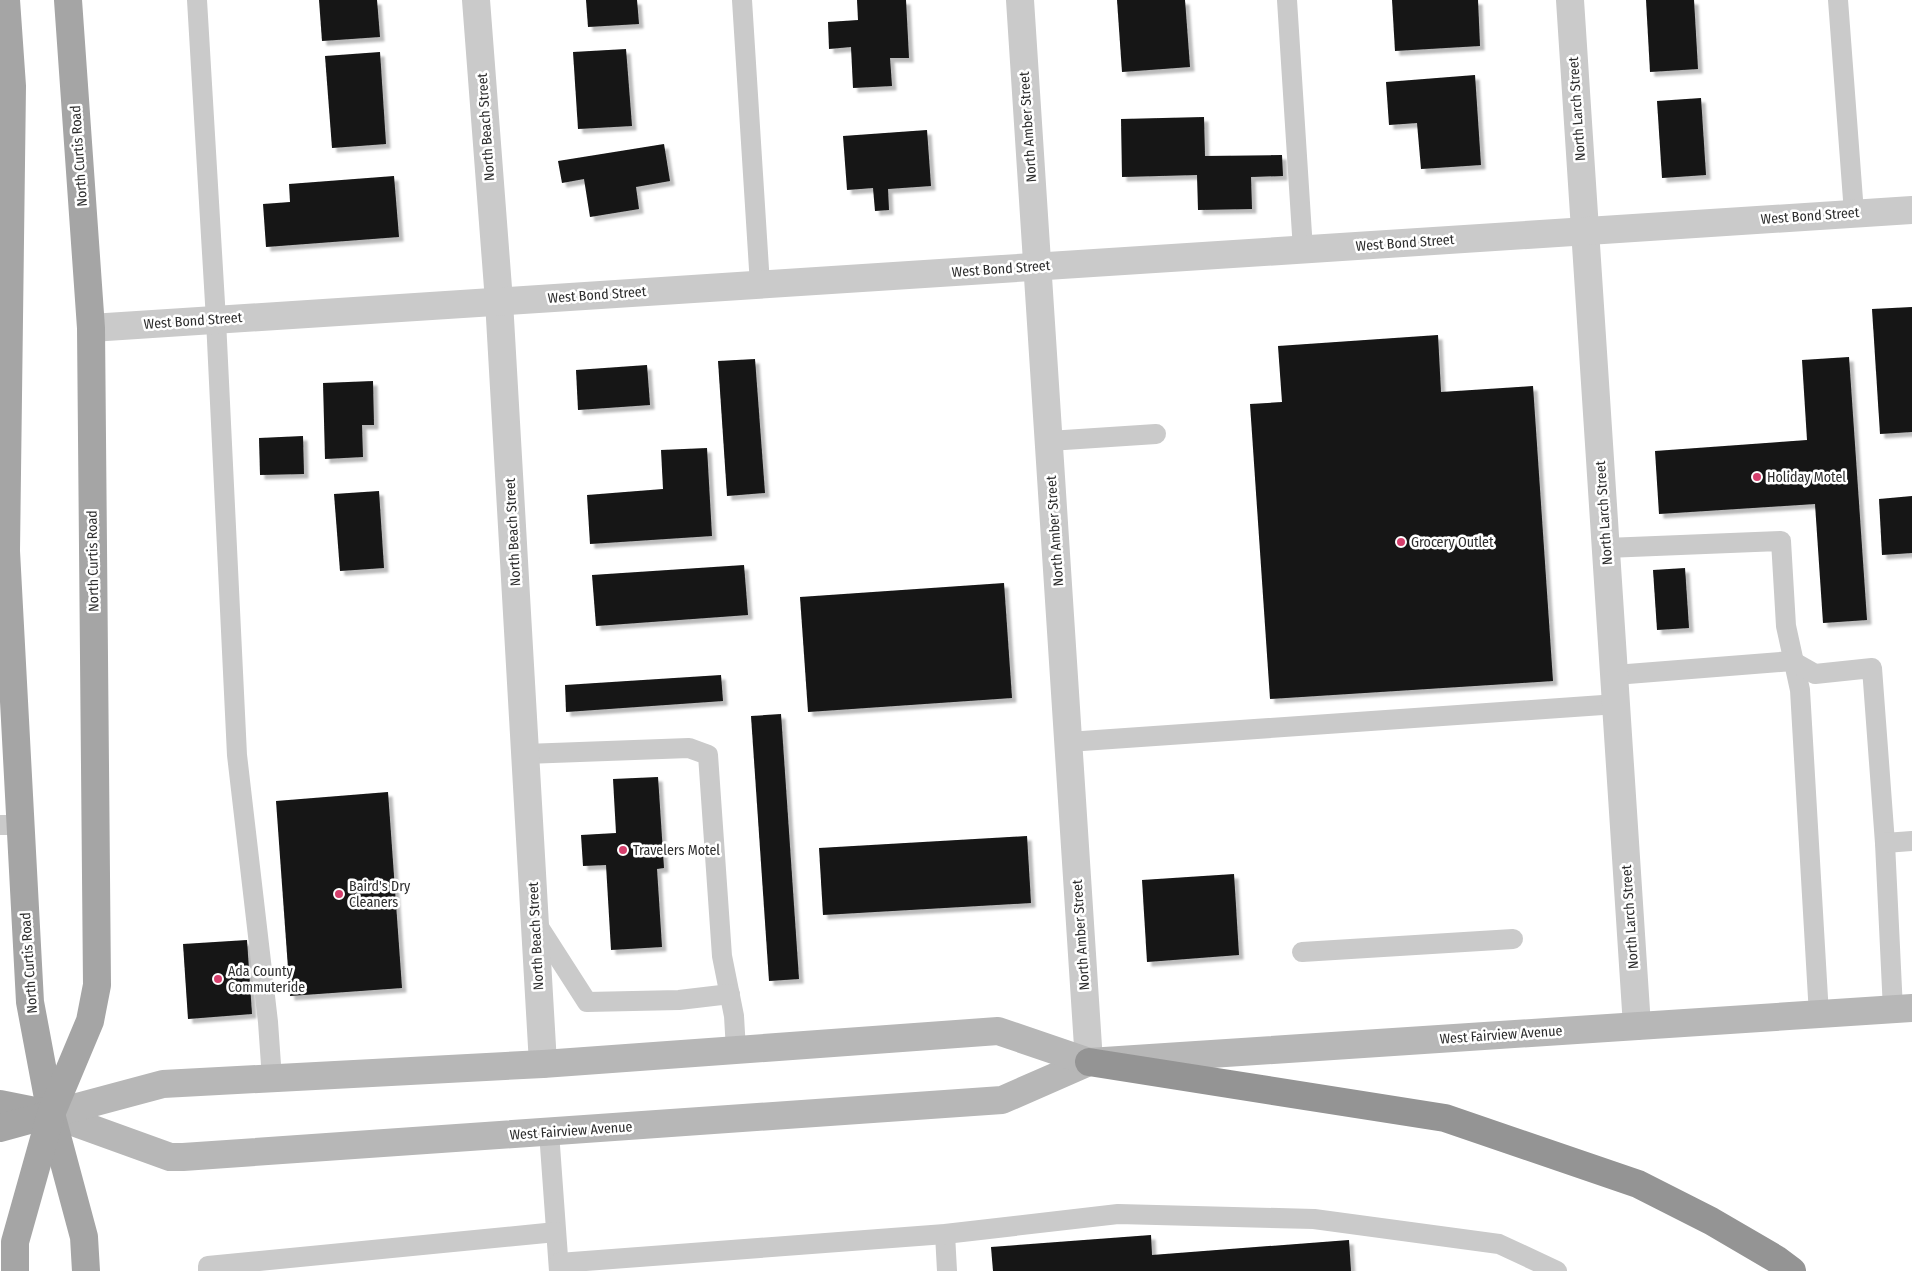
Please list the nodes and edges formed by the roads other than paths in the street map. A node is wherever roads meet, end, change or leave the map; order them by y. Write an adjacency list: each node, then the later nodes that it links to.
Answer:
1 (6, 0): 15 (main road, North Curtis Road)
2 (68, 0): 19 (main road, North Curtis Road)
3 (197, 0): 18 (lane)
4 (476, 0): 17 (street, North Beach Street)
5 (742, 0): 16 (lane)
6 (1020, 0): 14 (street, North Amber Street)
7 (1286, 0): 13 (lane)
8 (1570, 0): 12 (street, North Larch Street)
9 (1838, 0): 11 (lane)
10 (1912, 210): 11 (street, West Bond Street)
11 (1854, 214): 12 (street, West Bond Street)
12 (1585, 231): 13 (street, West Bond Street); 22 (street, North Larch Street)
13 (1303, 250): 14 (street, West Bond Street)
14 (1038, 266): 16 (street, West Bond Street); 21 (street, North Amber Street)
15 (5, 272): 23 (main road, North Curtis Road)
16 (760, 285): 17 (street, West Bond Street)
17 (499, 301): 18 (street, West Bond Street); 28 (street, North Beach Street)
18 (216, 320): 19 (street, West Bond Street); 42 (lane)
19 (91, 328): 44 (main road, North Curtis Road)
20 (1156, 434): 21 (lane)
21 (1049, 441): 27 (street, North Amber Street)
22 (1606, 548): 24 (lane); 25 (street, North Larch Street)
23 (3, 551): 29 (main road, North Curtis Road)
24 (1792, 661): 25 (lane); 31 (lane); 37 (lane)
25 (1615, 675): 26 (street, North Larch Street)
26 (1617, 704): 27 (lane); 38 (street, North Larch Street)
27 (1068, 742): 40 (street, North Amber Street)
28 (525, 754): 32 (street, North Beach Street); 35 (lane)
29 (10, 825): 44 (main road, North Curtis Road)
30 (1912, 841): 31 (lane)
31 (1885, 843): 36 (lane)
32 (535, 921): 35 (lane); 41 (street, North Beach Street)
33 (1514, 939): 34 (lane)
34 (1302, 952)
35 (730, 994): 39 (lane)
36 (1903, 1009): 37 (main road, West Fairview Avenue)
37 (1819, 1015): 38 (main road, West Fairview Avenue)
38 (1637, 1026): 40 (main road, West Fairview Avenue)
39 (736, 1050): 40 (main road, West Fairview Avenue); 41 (main road, West Fairview Avenue)
40 (1089, 1062): 46 (main road, West Fairview Avenue); 55 (highway)
41 (543, 1064): 42 (main road, West Fairview Avenue)
42 (272, 1079): 44 (main road, West Fairview Avenue)
43 (0, 1104): 44 (main road, West Fairview Avenue)
44 (51, 1114): 45 (main road, West Fairview Avenue); 46 (main road, West Fairview Avenue); 50 (main road, North Curtis Road); 51 (main road, North Curtis Road)
45 (0, 1128)
46 (549, 1132): 47 (lane)
47 (556, 1232): 49 (lane); 52 (lane)
48 (945, 1234): 49 (lane); 53 (lane); 54 (lane)
49 (559, 1267)
50 (15, 1271)
51 (86, 1271)
52 (208, 1271)
53 (947, 1271)
54 (1557, 1271)
55 (1792, 1271)

